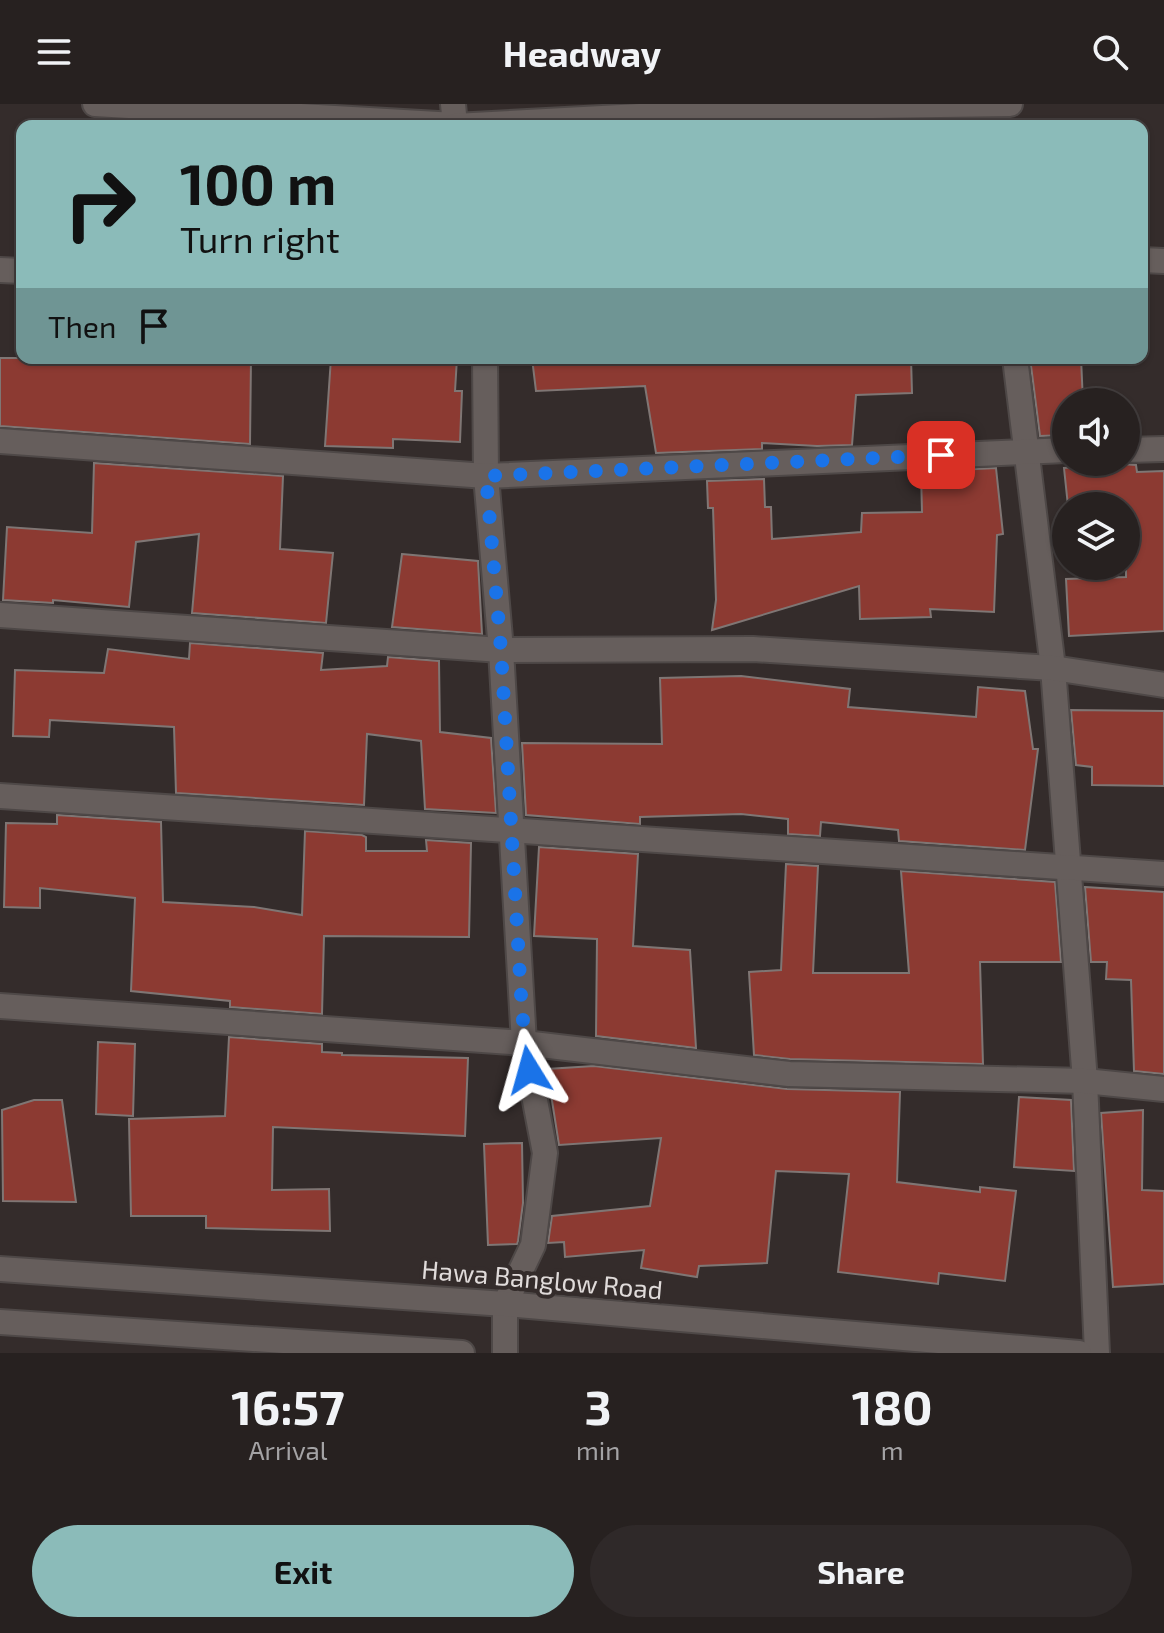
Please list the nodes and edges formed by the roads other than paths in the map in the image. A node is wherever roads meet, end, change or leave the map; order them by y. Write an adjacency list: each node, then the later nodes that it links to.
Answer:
1 (95, 104): 4 (street)
2 (1003, 104): 3 (street); 4 (street)
3 (1010, 104)
4 (454, 118)
5 (485, 364): 12 (street)
6 (1016, 364): 9 (street)
7 (0, 441): 12 (street)
8 (1164, 449): 11 (street)
9 (1025, 450): 10 (street); 12 (street); 15 (street)
10 (1052, 450)
11 (1140, 450)
12 (486, 476): 14 (street)
13 (0, 615): 14 (street)
14 (501, 650): 15 (street); 18 (street)
15 (1053, 668): 16 (street); 19 (street)
16 (1164, 685)
17 (0, 796): 18 (street)
18 (510, 829): 19 (street); 22 (street)
19 (1069, 869): 20 (street); 23 (street)
20 (1164, 874)
21 (0, 1006): 22 (street)
22 (524, 1043): 23 (street); 26 (street)
23 (1085, 1081): 24 (street); 31 (street)
24 (1164, 1089)
25 (0, 1269): 26 (street, Hawa Banglow Road)
26 (505, 1304): 29 (street); 30 (street, Hawa Banglow Road)
27 (0, 1322): 28 (street)
28 (462, 1353)
29 (505, 1353)
30 (1079, 1353)
31 (1097, 1353)

